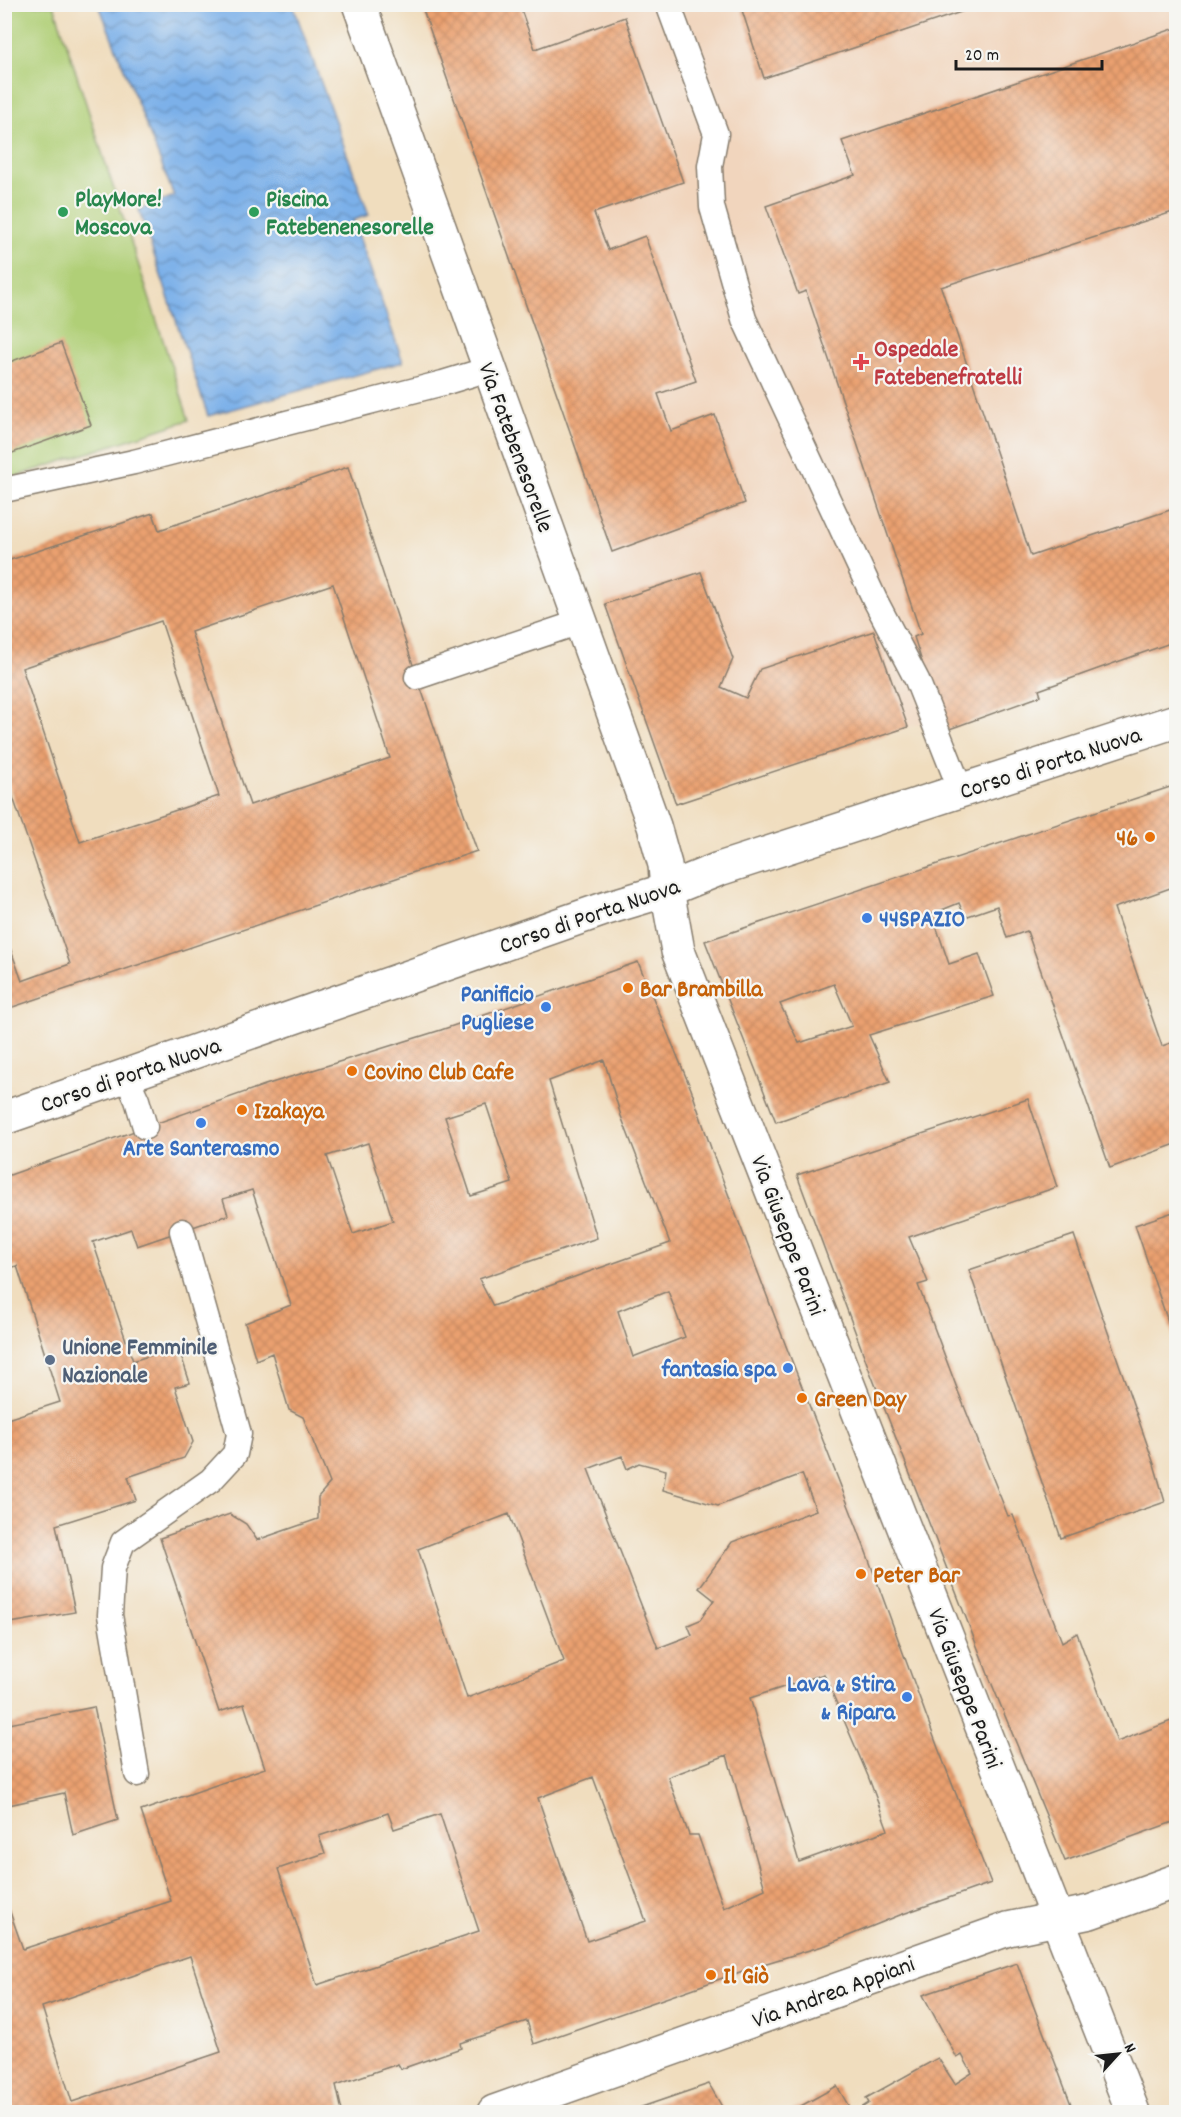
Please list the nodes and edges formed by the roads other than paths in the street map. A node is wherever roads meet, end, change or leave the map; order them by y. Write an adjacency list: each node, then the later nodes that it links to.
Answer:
1 (359, 4): 3 (street, Via Fatebenesorelle)
2 (668, 4): 8 (lane)
3 (489, 369): 4 (lane); 5 (street, Via Fatebenesorelle)
4 (4, 490)
5 (580, 622): 6 (lane); 9 (street, Via Fatebenesorelle)
6 (417, 677)
7 (1176, 721): 8 (street, Corso di Porta Nuova)
8 (961, 790): 9 (street, Corso di Porta Nuova)
9 (667, 890): 10 (street, Corso di Porta Nuova); 16 (street, Via Giuseppe Parini)
10 (126, 1076): 11 (street, Corso di Porta Nuova); 12 (lane)
11 (4, 1118)
12 (145, 1127)
13 (182, 1231): 14 (lane)
14 (137, 1774)
15 (1176, 1881): 16 (street, Via Andrea Appiani)
16 (1055, 1918): 17 (street, Via Andrea Appiani); 18 (street, Via Giuseppe Parini)
17 (494, 2112)
18 (1133, 2112)

